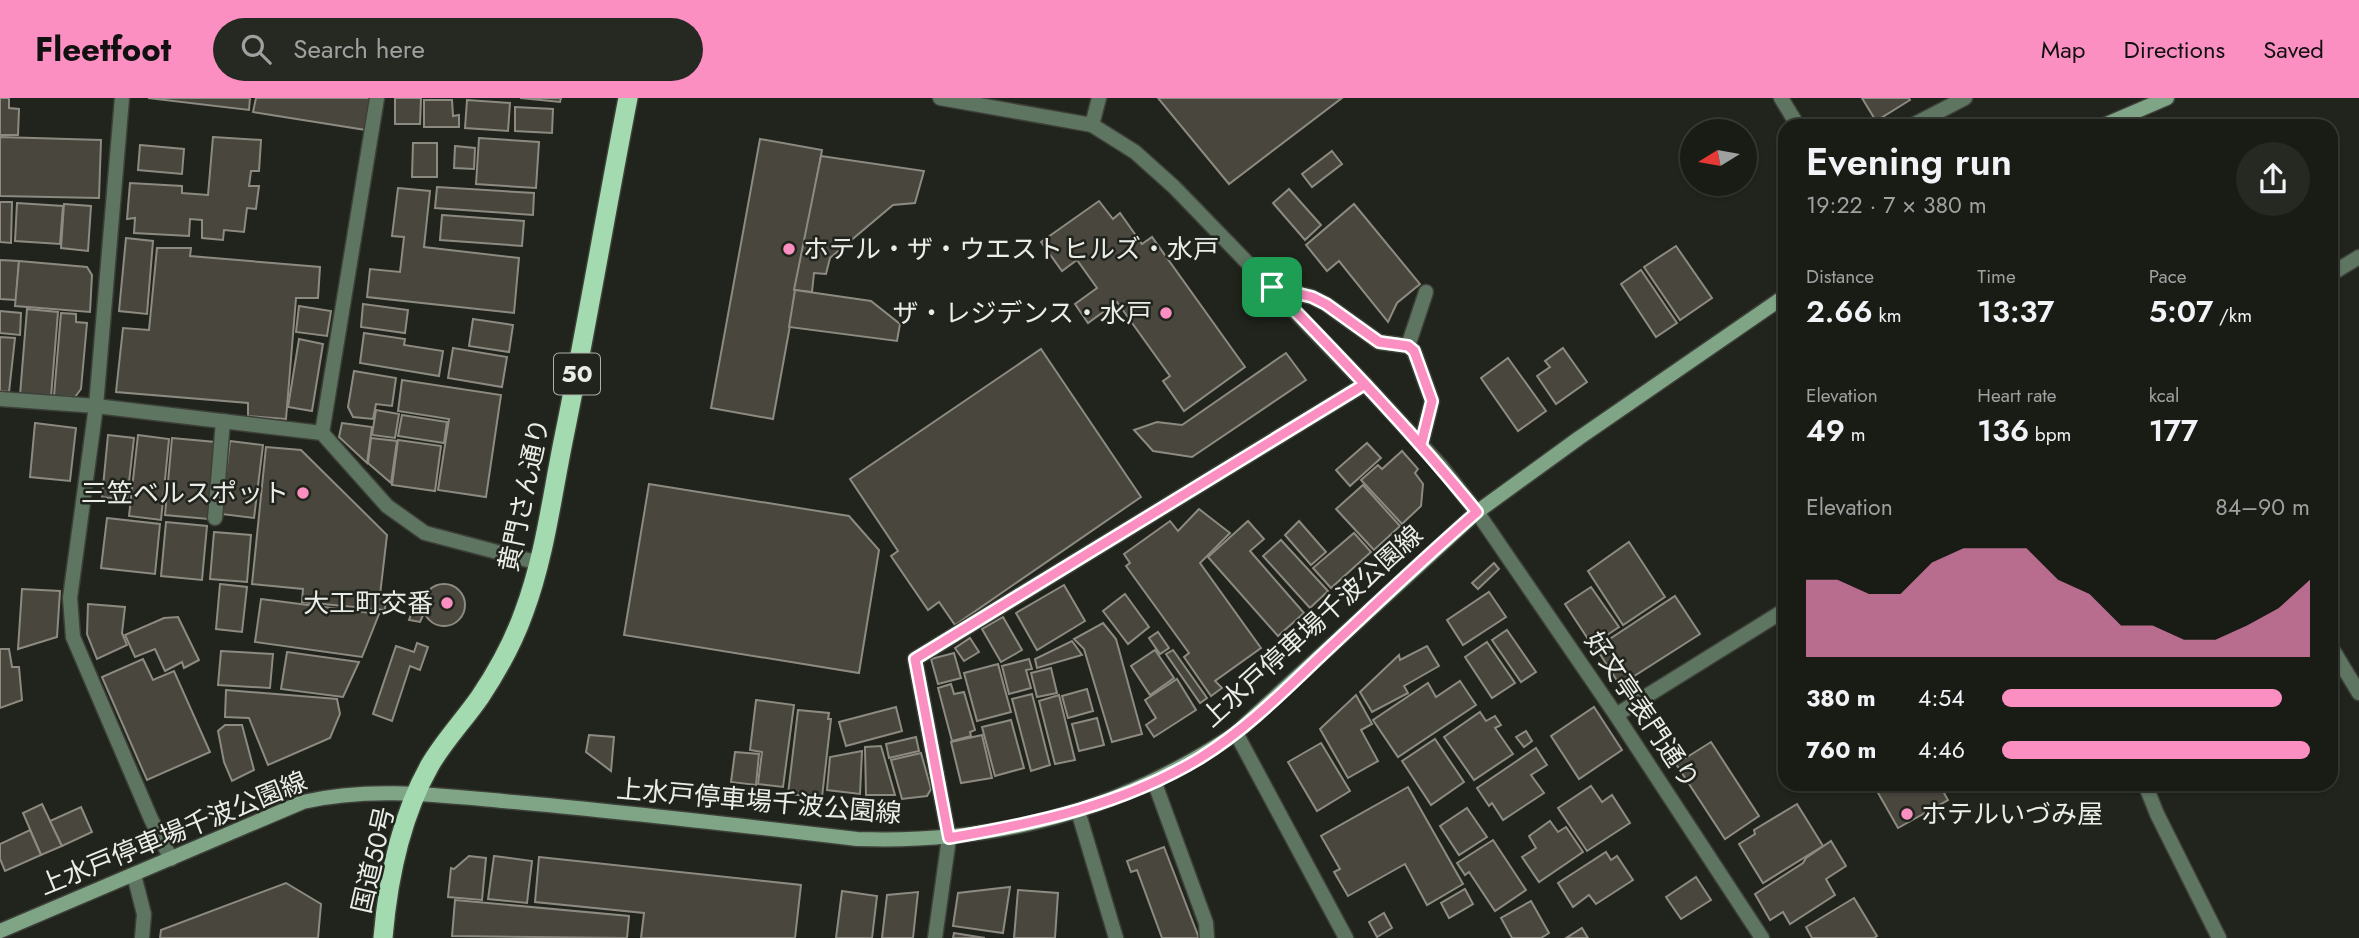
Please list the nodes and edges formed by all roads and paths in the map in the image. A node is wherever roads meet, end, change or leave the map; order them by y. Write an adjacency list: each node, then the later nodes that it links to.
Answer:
1 (122, 98): 21 (street)
2 (377, 98): 23 (street)
3 (628, 98): 27 (highway, 黄門さん通り / 50)
4 (940, 98): 12 (street)
5 (1100, 98): 12 (street)
6 (1781, 98): 9 (street)
7 (1965, 98): 10 (street)
8 (2167, 98): 11 (main road)
9 (1794, 119)
10 (1924, 119)
11 (2118, 119)
12 (1092, 125): 15 (street, 好文亭表門通り)
13 (2359, 257): 14 (street)
14 (2338, 270)
15 (1272, 287): 18 (street); 19 (street, 好文亭表門通り)
16 (1426, 292): 18 (street)
17 (1778, 301): 25 (main road, 上水戸停車場千波公園線)
18 (1408, 346): 24 (street)
19 (1365, 384): 24 (street, 好文亭表門通り); 37 (street)
20 (0, 399): 21 (street)
21 (96, 406): 22 (street); 38 (street)
22 (223, 421): 23 (street); 26 (street)
23 (322, 433): 27 (street)
24 (1421, 445): 25 (street, 好文亭表門通り)
25 (1477, 512): 31 (street, 好文亭表門通り); 32 (main road, 上水戸停車場千波公園線)
26 (215, 518)
27 (539, 563): 35 (highway, 黄門さん通り / 50)
28 (1778, 614): 31 (street)
29 (2338, 659): 30 (street)
30 (2359, 693)
31 (1616, 715): 47 (street, 好文亭表門通り)
32 (1236, 733): 33 (main road, 上水戸停車場千波公園線); 46 (street)
33 (1154, 781): 36 (main road, 上水戸停車場千波公園線); 45 (street)
34 (2148, 791): 48 (street)
35 (416, 793): 37 (main road, 上水戸停車場千波公園線); 38 (main road, 上水戸停車場千波公園線); 42 (highway, 国道50号 / 50)
36 (1078, 811): 37 (main road, 上水戸停車場千波公園線); 44 (street)
37 (949, 838): 43 (street)
38 (171, 859): 39 (main road, 上水戸停車場千波公園線)
39 (134, 875): 40 (main road, 上水戸停車場千波公園線); 41 (street)
40 (0, 931)
41 (142, 938)
42 (383, 938)
43 (935, 938)
44 (1116, 938)
45 (1207, 938)
46 (1346, 938)
47 (1762, 938)
48 (2219, 938)

